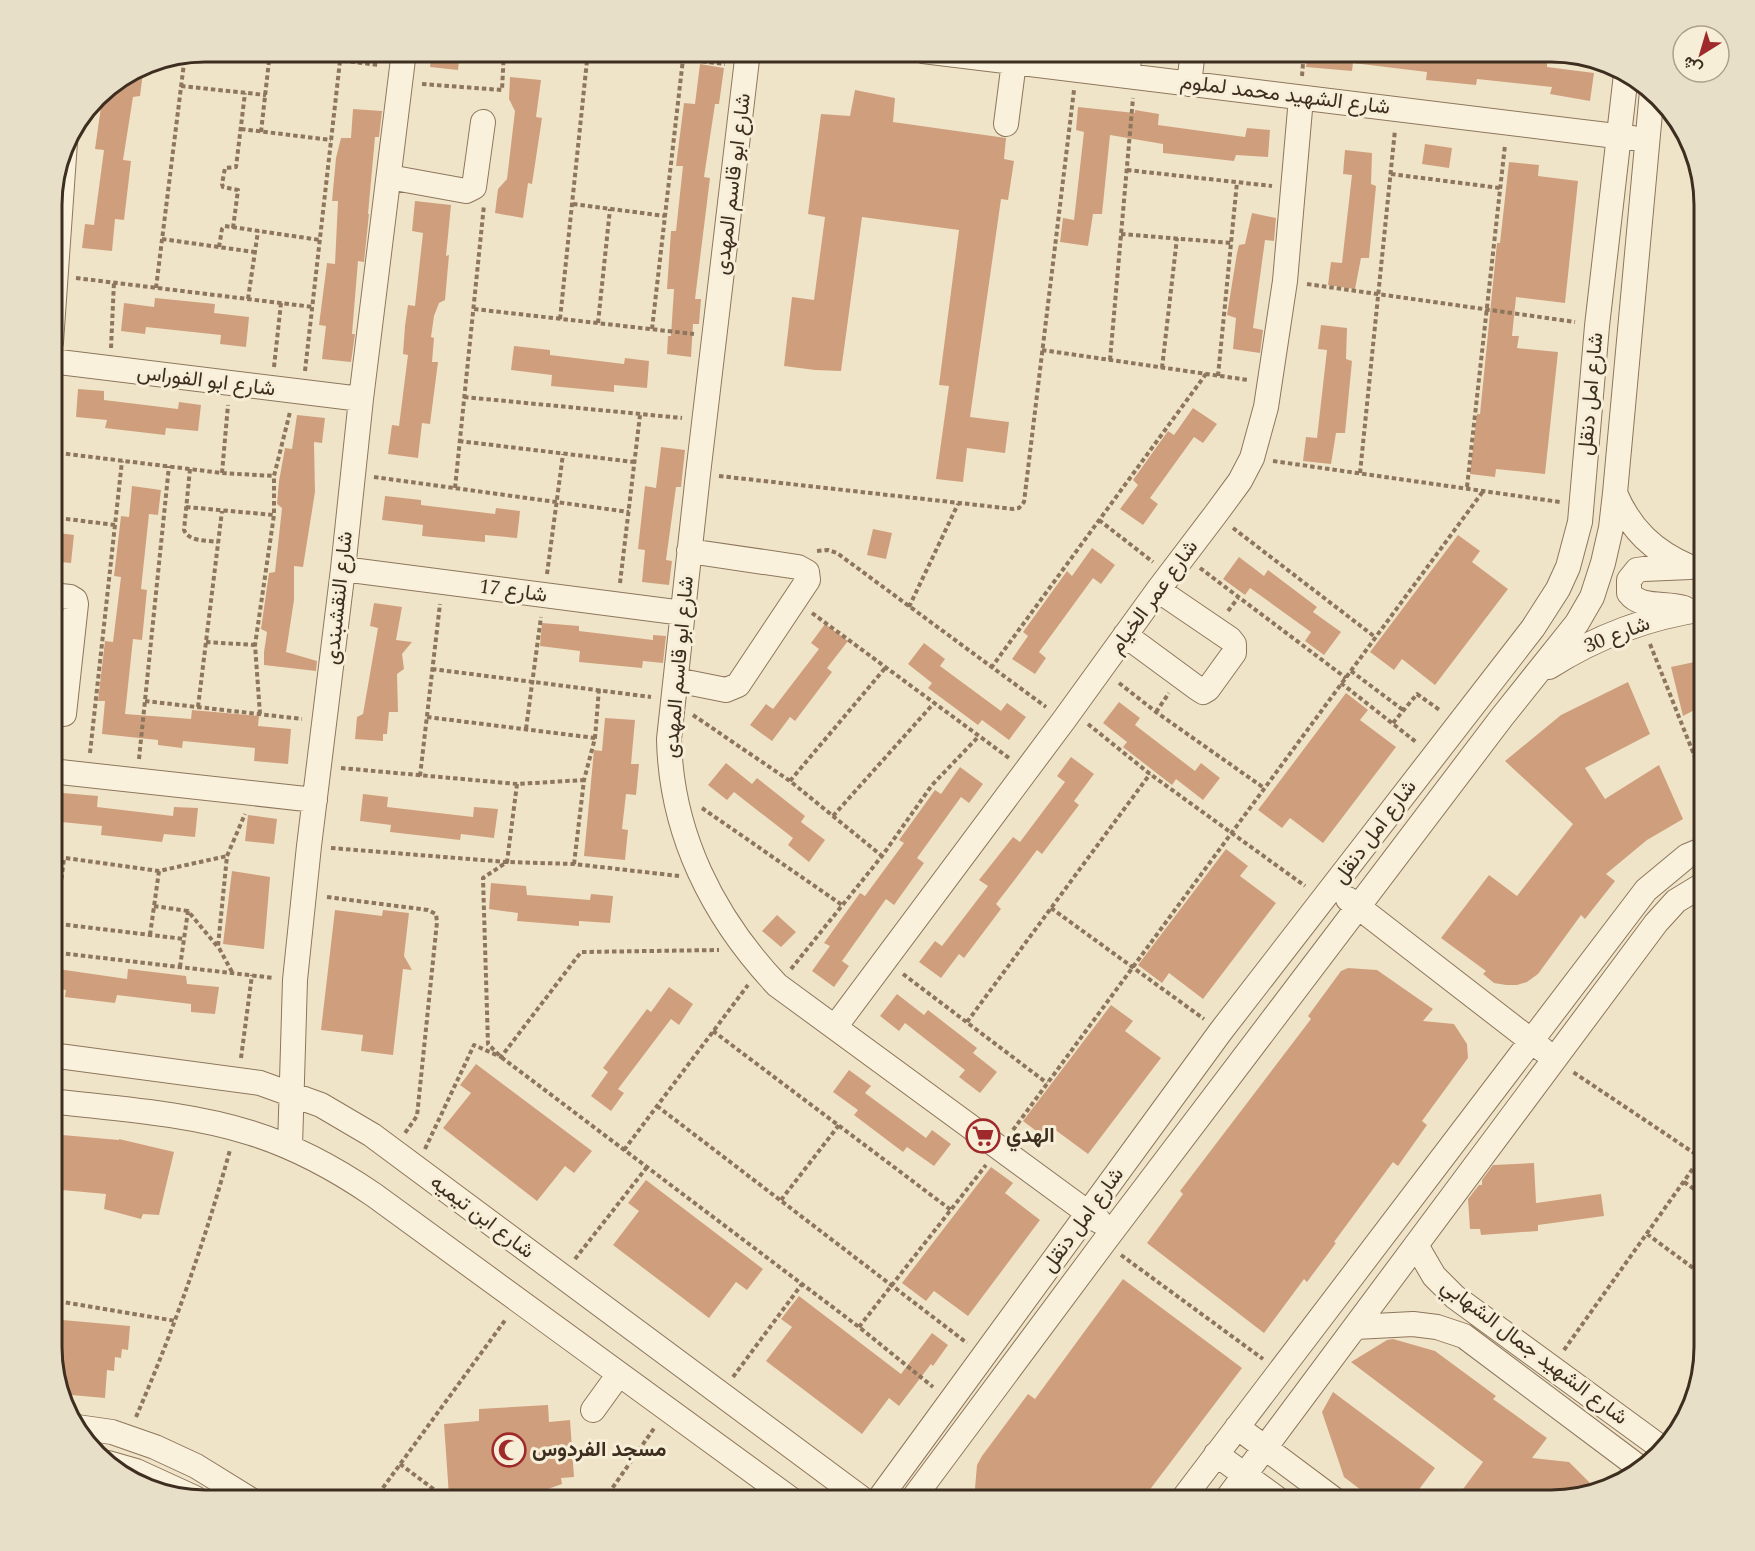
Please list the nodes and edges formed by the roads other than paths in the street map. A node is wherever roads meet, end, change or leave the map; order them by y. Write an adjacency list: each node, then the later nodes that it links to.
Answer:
1 (747, 61): 20 (street, شارع ابو قاسم المهدى)
2 (1006, 61): 5 (street, شارع الشهيد محمد لملوم)
3 (1130, 61): 7 (street)
4 (1192, 61): 9 (street)
5 (1014, 62): 7 (street, شارع الشهيد محمد لملوم); 13 (street)
6 (403, 67): 16 (street, شارع النقشبندى)
7 (1131, 76): 9 (street, شارع الشهيد محمد لملوم)
8 (1625, 83): 14 (street, شارع امل دنقل)
9 (1189, 84): 10 (street, شارع الشهيد محمد لملوم)
10 (1301, 98): 14 (street, شارع الشهيد محمد لملوم); 24 (street, شارع عمر الخيام)
11 (1651, 102): 15 (street, شارع امل دنقل)
12 (483, 122): 16 (street)
13 (1006, 124)
14 (1618, 136): 15 (street, شارع الشهيد محمد لملوم); 37 (street, شارع امل دنقل)
15 (1647, 140): 19 (street, شارع امل دنقل)
16 (389, 177): 18 (street, شارع النقشبندى)
17 (62, 362): 18 (street, شارع ابو الفوراس)
18 (361, 399): 22 (street, شارع النقشبندى)
19 (1615, 493): 21 (street); 30 (street, شارع امل دنقل)
20 (689, 551): 28 (street, شارع ابو قاسم المهدى); 31 (street)
21 (1693, 567)
22 (344, 569): 28 (street, شارع 17); 34 (street, شارع النقشبندى)
23 (1693, 569): 26 (street)
24 (1164, 583): 29 (street, شارع عمر الخيام); 29 (street)
25 (62, 596): 32 (street)
26 (1693, 609)
27 (1693, 611): 30 (street, شارع 30)
28 (683, 613): 31 (street, شارع ابو قاسم المهدى)
29 (1125, 635): 39 (street, شارع عمر الخيام)
30 (1536, 675): 38 (street, شارع امل دنقل)
31 (674, 691): 39 (street, شارع ابو قاسم المهدى)
32 (64, 714)
33 (62, 772): 34 (street)
34 (315, 800): 43 (street, شارع النقشبندى)
35 (1694, 854): 40 (street)
36 (1694, 890): 42 (street)
37 (1329, 894): 38 (street); 46 (street, شارع امل دنقل)
38 (1359, 907): 40 (street); 47 (street, شارع امل دنقل)
39 (835, 1027): 46 (street, شارع ابو قاسم المهدى)
40 (1532, 1041): 42 (street); 52 (street)
41 (62, 1056): 43 (street, شارع ابن تيميه)
42 (1555, 1059): 48 (street)
43 (291, 1094): 45 (street, شارع النقشبندى); 63 (street, شارع ابن تيميه)
44 (62, 1102): 45 (street)
45 (290, 1147): 50 (street)
46 (1087, 1213): 47 (street, شارع ابو قاسم المهدى); 64 (street, شارع امل دنقل)
47 (1108, 1236): 65 (street, شارع امل دنقل)
48 (1416, 1245): 49 (street); 54 (street, شارع الشهيد جمال الشهابي)
49 (1355, 1327): 55 (street); 57 (street, شارع الشهيد جمال الشهابي)
50 (619, 1374): 51 (street); 62 (street)
51 (593, 1410)
52 (1237, 1427): 55 (street); 56 (street)
53 (88, 1429): 61 (street)
54 (1656, 1444)
55 (1265, 1448): 59 (street); 69 (street)
56 (1216, 1454): 59 (street); 66 (street)
57 (1633, 1463)
58 (133, 1470): 60 (street)
59 (1245, 1475): 67 (street); 68 (street)
60 (165, 1484)
61 (235, 1490)
62 (778, 1490)
63 (862, 1490)
64 (880, 1490)
65 (919, 1490)
66 (1189, 1490)
67 (1234, 1490)
68 (1265, 1490)
69 (1322, 1490)

